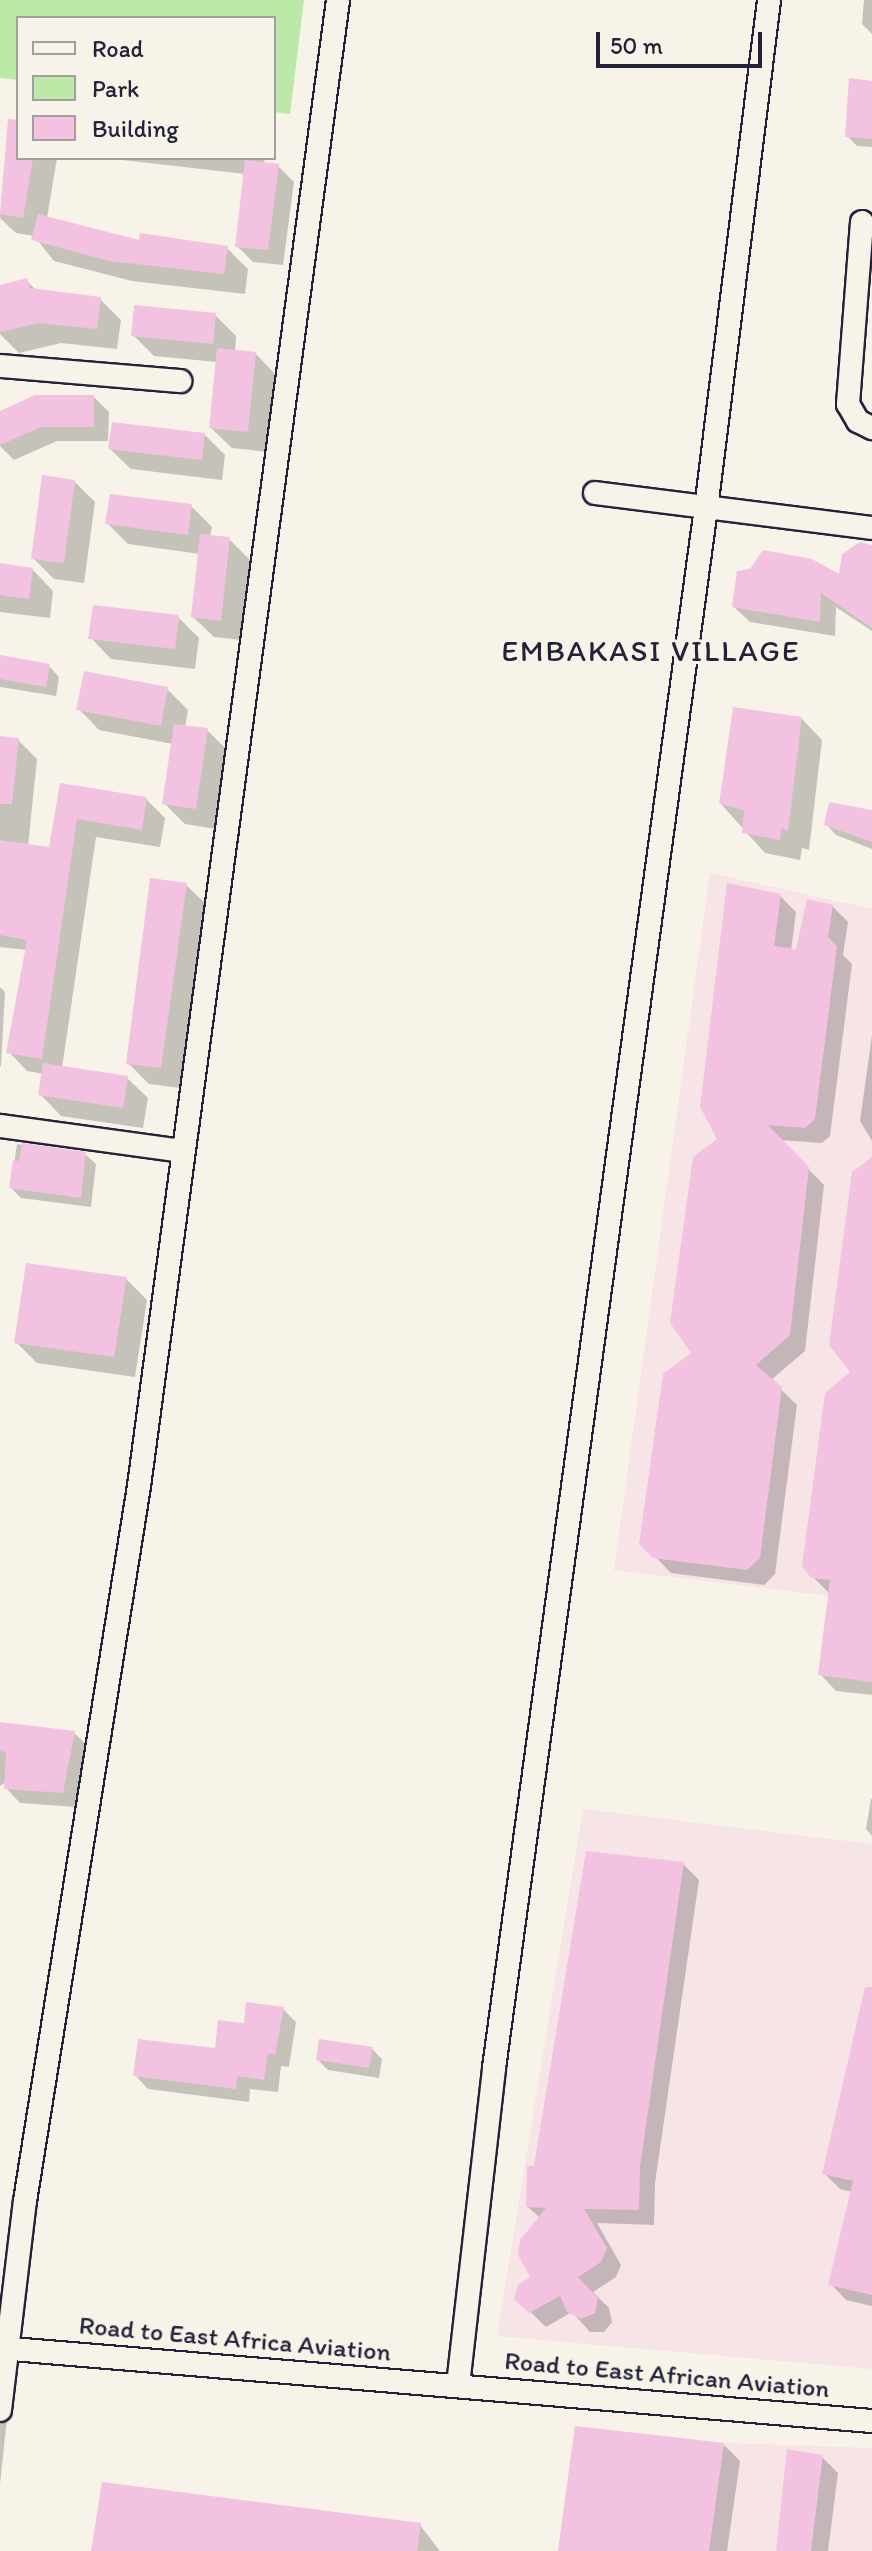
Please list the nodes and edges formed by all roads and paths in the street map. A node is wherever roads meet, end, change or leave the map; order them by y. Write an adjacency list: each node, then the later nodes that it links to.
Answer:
1 (338, 0): 11 (street)
2 (769, 0): 8 (street)
3 (862, 222): 6 (street)
4 (0, 366): 5 (street)
5 (180, 381)
6 (872, 428)
7 (595, 493): 8 (street)
8 (706, 509): 9 (street); 13 (street)
9 (872, 528)
10 (0, 1126): 11 (street)
11 (183, 1151): 12 (street)
12 (4, 2348): 13 (street, Road to East Africa Aviation); 14 (street)
13 (458, 2385): 15 (street, Road to East African Aviation)
14 (0, 2410)
15 (872, 2421)

